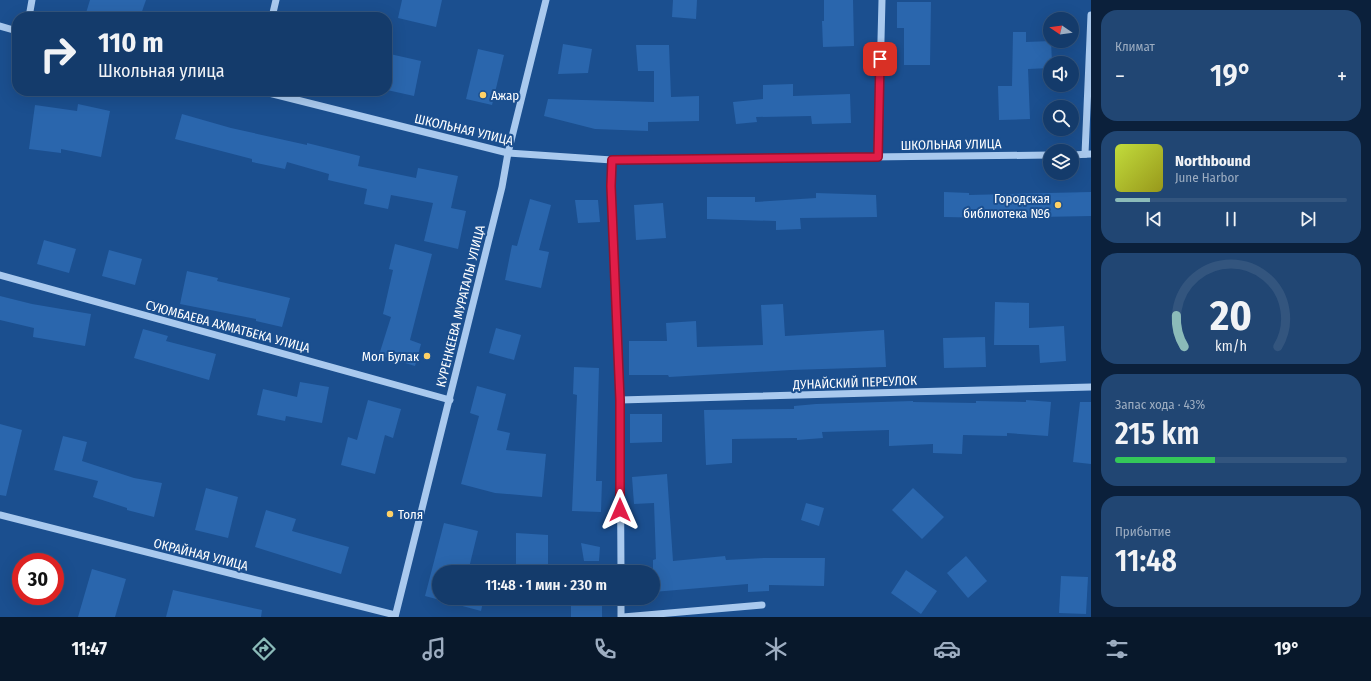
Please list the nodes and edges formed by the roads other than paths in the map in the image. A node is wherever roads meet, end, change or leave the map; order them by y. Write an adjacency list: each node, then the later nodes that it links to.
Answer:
1 (32, 0): 5 (street)
2 (276, 0): 6 (street)
3 (546, 0): 11 (street, КУРЕНКЕЕВА МУРАТАЛЫ УЛИЦА)
4 (882, 0): 14 (street)
5 (30, 12)
6 (273, 12)
7 (1091, 15): 12 (street)
8 (0, 26): 9 (street)
9 (12, 30)
10 (281, 96): 11 (street, ШКОЛЬНАЯ УЛИЦА)
11 (508, 153): 15 (street, ШКОЛЬНАЯ УЛИЦА); 18 (street, КУРЕНКЕЕВА МУРАТАЛЫ УЛИЦА)
12 (1088, 154)
13 (1043, 155): 14 (street, ШКОЛЬНАЯ УЛИЦА)
14 (878, 157): 15 (street, ШКОЛЬНАЯ УЛИЦА)
15 (612, 160): 19 (street)
16 (0, 275): 18 (street, СУЮМБАЕВА АХМАТБЕКА УЛИЦА)
17 (1091, 387): 19 (street, ДУНАЙСКИЙ ПЕРЕУЛОК)
18 (450, 400): 24 (street, КУРЕНКЕЕВА МУРАТАЛЫ УЛИЦА)
19 (620, 400): 21 (street)
20 (0, 515): 24 (street, ОКРАЙНАЯ УЛИЦА)
21 (620, 565)
22 (621, 605): 25 (street)
23 (762, 605): 25 (street)
24 (395, 616)
25 (622, 617)

